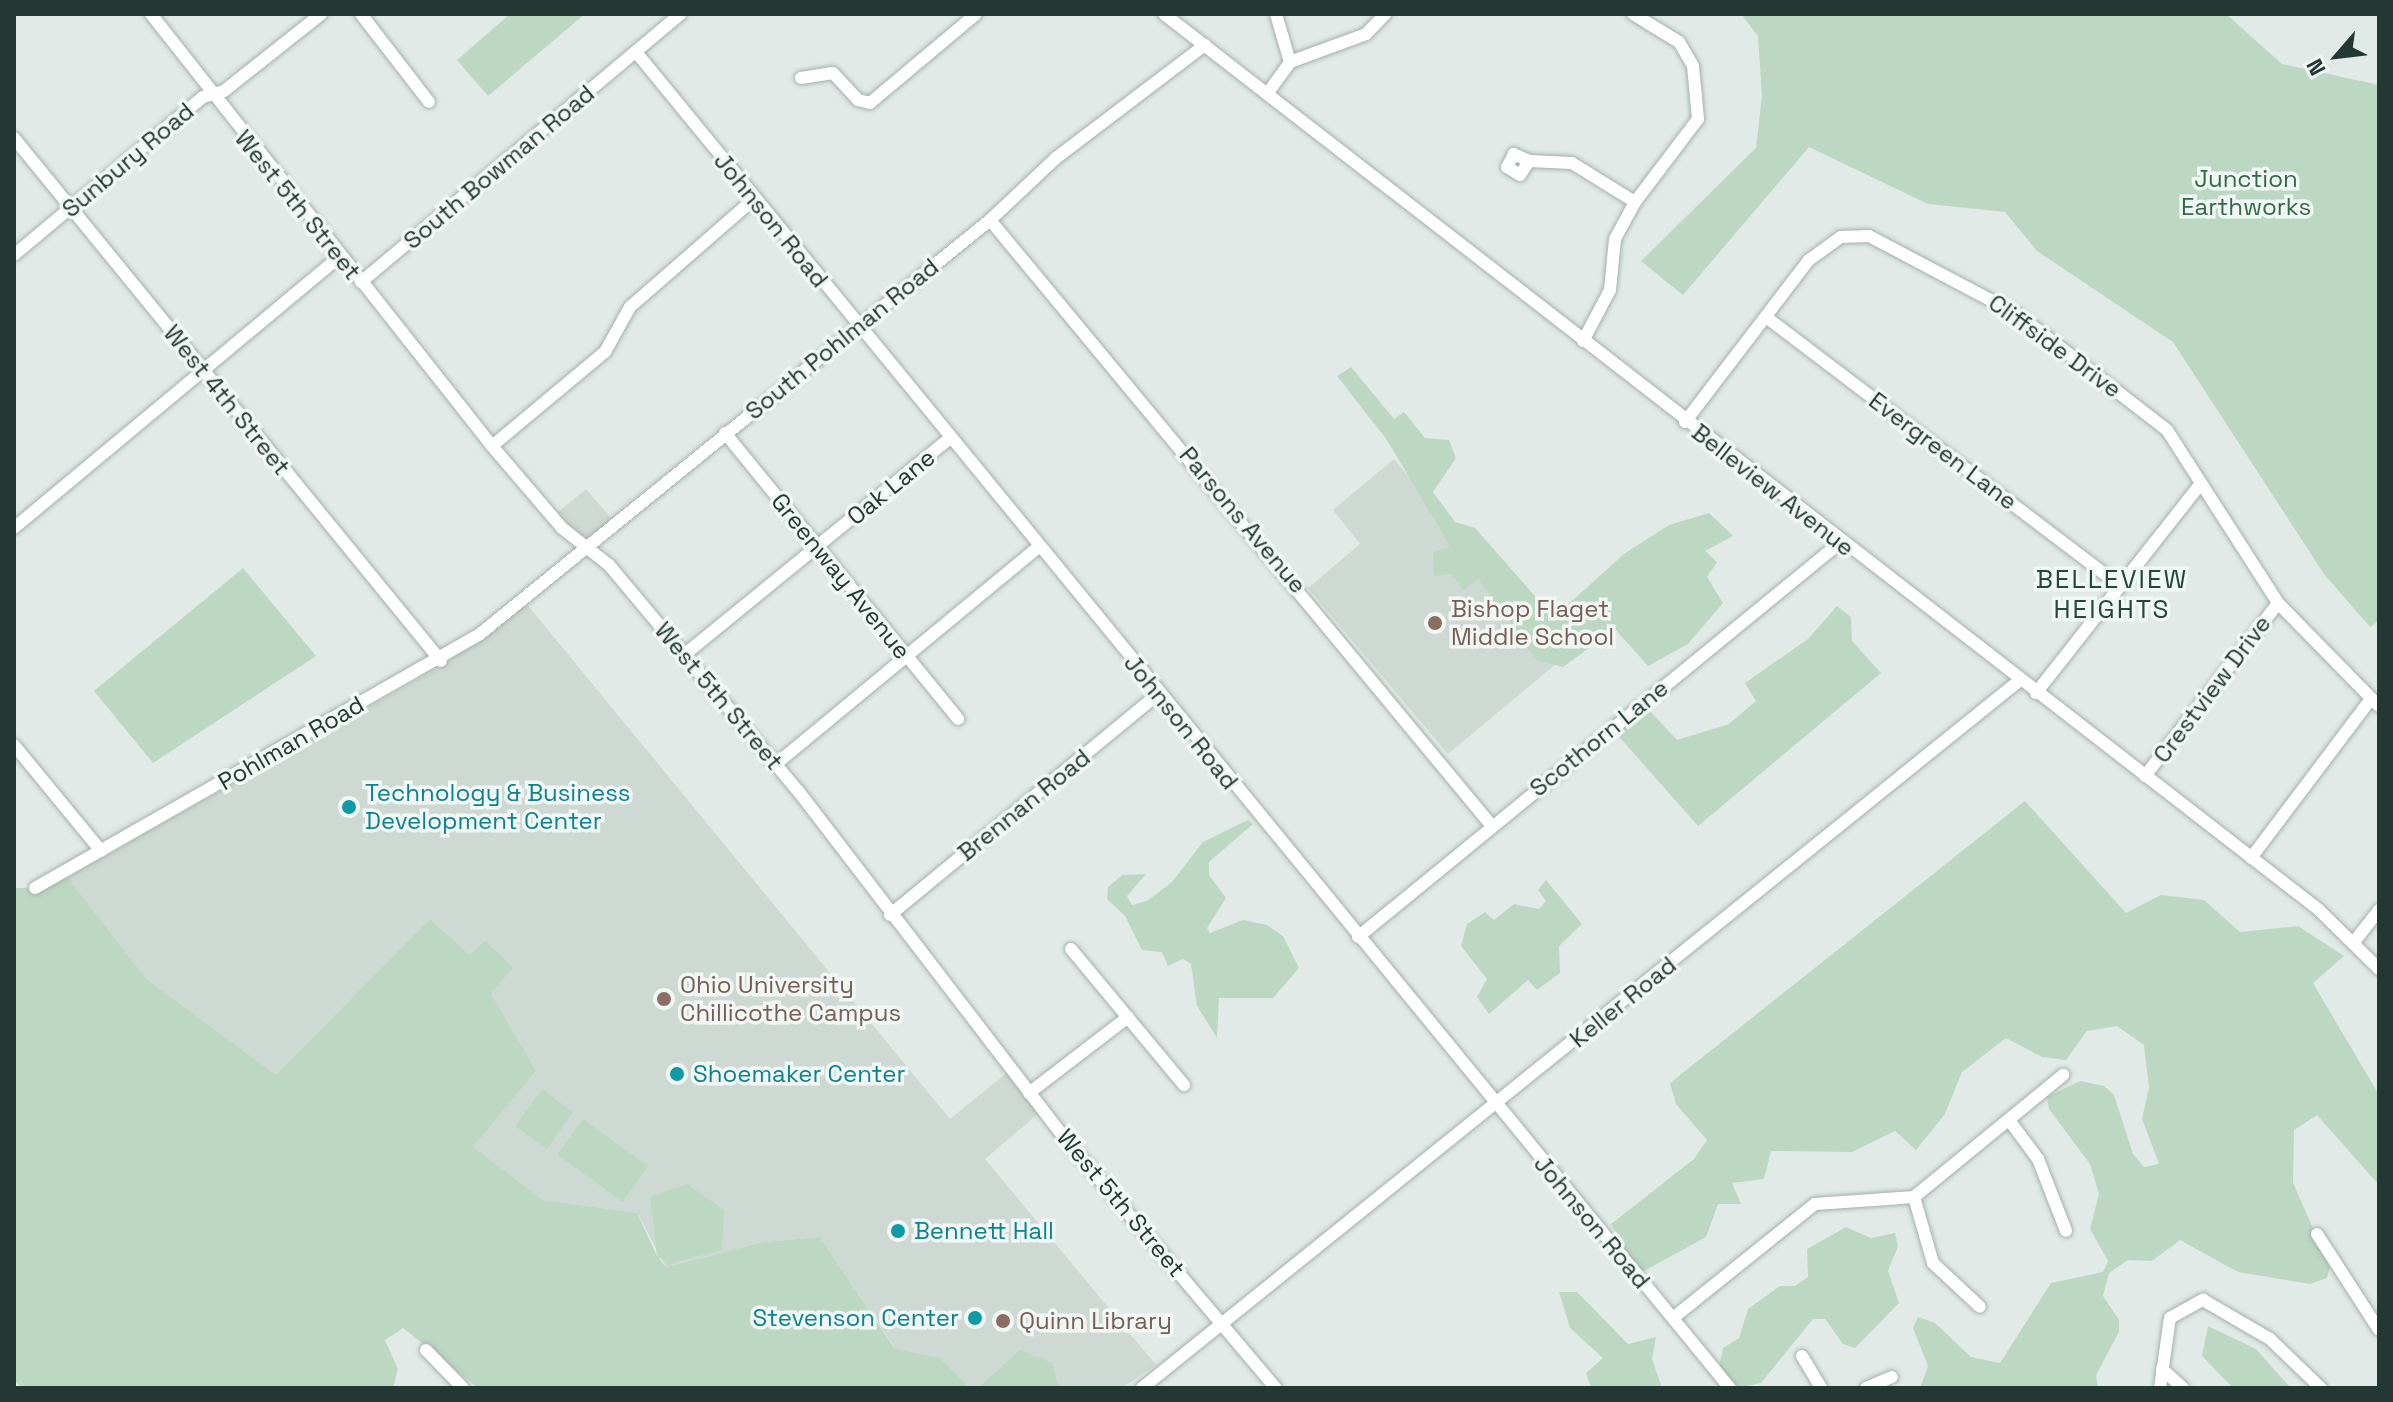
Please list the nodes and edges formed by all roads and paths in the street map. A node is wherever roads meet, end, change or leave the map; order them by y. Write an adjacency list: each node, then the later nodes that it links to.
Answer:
1 (151, 14): 15 (street, West 5th Street)
2 (321, 14): 15 (street, Sunbury Road)
3 (361, 14): 16 (street)
4 (680, 14): 11 (street, South Bowman Road)
5 (976, 14): 13 (street)
6 (1164, 14): 10 (street, Belleview Avenue)
7 (1276, 14): 12 (street)
8 (1385, 14): 12 (street)
9 (1633, 14): 20 (street)
10 (1205, 45): 14 (street, Belleview Avenue); 22 (street, South Pohlman Road)
11 (636, 52): 19 (street, Johnson Road); 25 (street, South Bowman Road)
12 (1290, 62): 14 (street)
13 (801, 78)
14 (1267, 94): 28 (street, Belleview Avenue)
15 (212, 95): 21 (street, Sunbury Road); 24 (street, West 5th Street)
16 (429, 102)
17 (14, 138): 21 (street, West 4th Street)
18 (1529, 161): 20 (street)
19 (754, 199): 27 (street, Johnson Road); 33 (street)
20 (1635, 202): 28 (street)
21 (69, 207): 23 (street, Sunbury Road); 29 (street, West 4th Street)
22 (990, 220): 27 (street, South Pohlman Road); 54 (street, Parsons Avenue)
23 (14, 255)
24 (341, 256): 25 (street, West 5th Street); 29 (street)
25 (361, 282): 33 (street, West 5th Street)
26 (1766, 317): 30 (street, Cliffside Drive); 34 (street, Cliffside Drive); 40 (street, Evergreen Lane)
27 (857, 327): 31 (street, South Pohlman Road); 32 (street, Johnson Road)
28 (1583, 341): 30 (street, Belleview Avenue)
29 (202, 370): 35 (street); 45 (street, West 4th Street)
30 (1685, 422): 36 (street, Belleview Avenue)
31 (725, 433): 38 (street, Greenway Avenue); 39 (street, South Pohlman Road)
32 (948, 440): 37 (street, Johnson Road); 38 (street, Oak Lane)
33 (492, 446): 39 (street, West 5th Street)
34 (2201, 483): 40 (street); 41 (street, Cliffside Drive)
35 (14, 528)
36 (1841, 542): 46 (street, Belleview Avenue); 54 (street, Scothorn Lane)
37 (1038, 547): 44 (street); 48 (street, Johnson Road)
38 (817, 548): 43 (street, Oak Lane); 44 (street, Greenway Avenue)
39 (588, 549): 42 (street, South Pohlman Road); 43 (street, West 5th Street)
40 (2120, 586): 47 (street)
41 (2278, 603): 49 (street, Cliffside Drive); 53 (street, Crestview Drive)
42 (480, 634): 45 (street, Pohlman Road)
43 (684, 655): 52 (street, West 5th Street)
44 (906, 656): 50 (street, Greenway Avenue); 52 (street)
45 (441, 661): 55 (street, Pohlman Road)
46 (2020, 680): 47 (street, Belleview Avenue); 68 (street, Keller Road)
47 (2036, 693): 53 (street, Belleview Avenue)
48 (1158, 694): 59 (street, Brennan Road); 60 (street, Johnson Road)
49 (2375, 702): 56 (street)
50 (958, 719)
51 (14, 745): 55 (street)
52 (776, 764): 59 (street, West 5th Street)
53 (2145, 776): 56 (street, Belleview Avenue)
54 (1491, 825): 60 (street, Scothorn Lane)
55 (101, 851): 57 (street, Pohlman Road)
56 (2251, 858): 61 (street, Belleview Avenue)
57 (35, 888)
58 (2379, 910): 61 (street)
59 (890, 915): 67 (street, West 5th Street)
60 (1358, 937): 68 (street, Johnson Road)
61 (2354, 942): 63 (street, Belleview Avenue)
62 (1071, 949): 64 (street)
63 (2379, 969)
64 (1128, 1017): 66 (street); 67 (street)
65 (2063, 1075): 69 (street)
66 (1184, 1085)
67 (1029, 1093): 75 (street, West 5th Street)
68 (1497, 1106): 74 (street, Johnson Road); 75 (street, Keller Road)
69 (2009, 1120): 70 (street); 71 (street)
70 (1914, 1197): 73 (street); 74 (street)
71 (2066, 1231)
72 (2317, 1234): 76 (street)
73 (1980, 1307)
74 (1673, 1318): 84 (street, Johnson Road)
75 (1225, 1323): 82 (street, Keller Road); 83 (street, West 5th Street)
76 (2379, 1330)
77 (426, 1350): 81 (street)
78 (1802, 1356): 85 (street)
79 (2162, 1369): 87 (street); 88 (street); 89 (street)
80 (1892, 1377): 86 (street)
81 (463, 1388)
82 (1142, 1388)
83 (1276, 1388)
84 (1730, 1388)
85 (1821, 1388)
86 (1866, 1388)
87 (2160, 1388)
88 (2183, 1388)
89 (2321, 1388)

